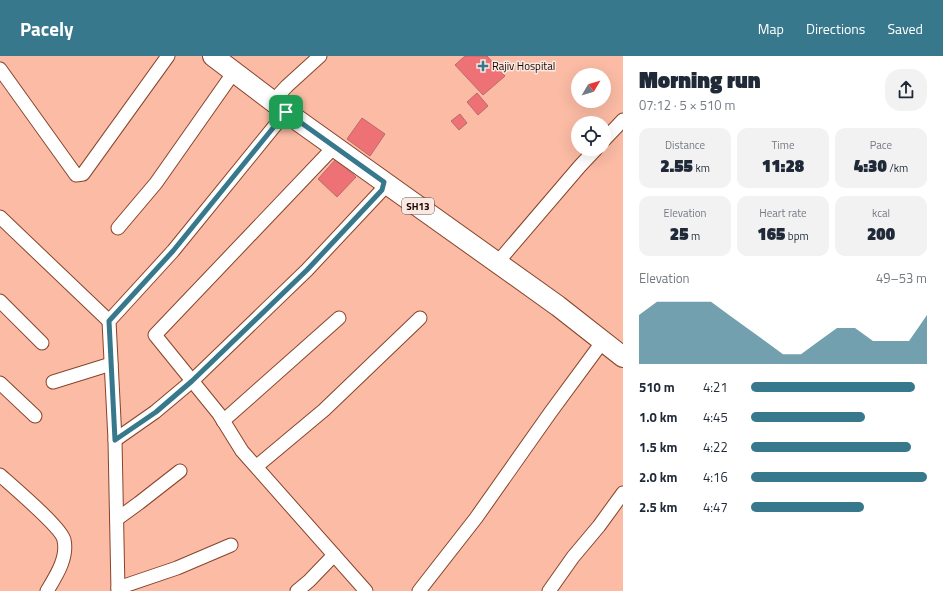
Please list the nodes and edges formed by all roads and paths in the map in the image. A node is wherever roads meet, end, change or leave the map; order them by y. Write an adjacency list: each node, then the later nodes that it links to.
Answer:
1 (168, 56): 4 (street)
2 (213, 56): 5 (main road, SH13)
3 (320, 56): 6 (street)
4 (0, 70)
5 (234, 72): 6 (main road, SH13); 13 (street)
6 (280, 107): 9 (main road, SH13); 18 (street)
7 (623, 120): 8 (street)
8 (611, 133)
9 (334, 147): 11 (main road, SH13); 23 (street)
10 (589, 156): 14 (street)
11 (384, 182): 14 (main road, SH13); 23 (street)
12 (0, 218): 18 (street)
13 (118, 228)
14 (497, 263): 20 (main road, SH13)
15 (0, 301): 19 (street)
16 (339, 318): 27 (street)
17 (420, 318): 29 (street)
18 (109, 321): 22 (street)
19 (42, 342)
20 (603, 342): 21 (main road, SH13); 40 (street)
21 (623, 357)
22 (111, 364): 24 (street); 28 (street)
23 (192, 381): 27 (street); 28 (street)
24 (53, 382)
25 (0, 383): 26 (street)
26 (35, 416)
27 (224, 421): 29 (street)
28 (115, 440): 33 (street)
29 (257, 466): 35 (street)
30 (180, 471): 33 (street)
31 (0, 475): 37 (street)
32 (623, 493): 41 (street)
33 (117, 519): 36 (street)
34 (231, 545): 36 (street)
35 (334, 555): 38 (street); 39 (street)
36 (118, 590)
37 (47, 591)
38 (297, 591)
39 (366, 591)
40 (419, 591)
41 (549, 591)

